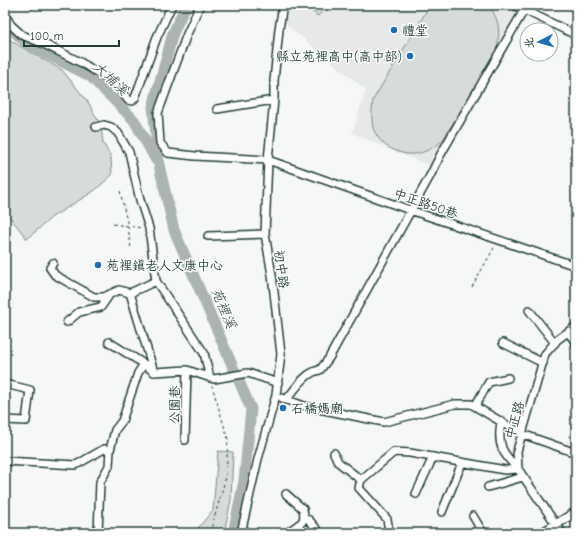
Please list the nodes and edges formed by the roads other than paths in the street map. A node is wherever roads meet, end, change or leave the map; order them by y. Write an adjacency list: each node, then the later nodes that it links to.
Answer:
1 (172, 5): 5 (street)
2 (200, 5): 10 (street, 中正路50巷)
3 (283, 5): 7 (street, 初中路)
4 (519, 7): 6 (street); 11 (street)
5 (5, 15)
6 (576, 35)
7 (274, 100): 8 (street); 10 (street, 初中路)
8 (217, 109)
9 (96, 127): 16 (street)
10 (268, 160): 11 (street, 中正路50巷); 12 (street, 初中路)
11 (410, 210): 15 (street, 中正路50巷); 36 (street)
12 (265, 234): 13 (street); 33 (street, 初中路)
13 (208, 236)
14 (53, 263): 18 (street)
15 (576, 266)
16 (156, 282): 17 (street); 32 (street)
17 (130, 293): 18 (street); 30 (street)
18 (110, 294): 20 (street)
19 (529, 310): 25 (street)
20 (67, 322)
21 (576, 326): 22 (street, 中正路)
22 (568, 332): 25 (street, 中正路); 26 (street)
23 (109, 342): 28 (street)
24 (503, 343): 27 (street)
25 (555, 343): 27 (street, 中正路)
26 (576, 343)
27 (543, 363): 40 (street, 中正路)
28 (144, 364): 30 (street); 42 (street)
29 (187, 370): 30 (street, 公園巷); 32 (street, 公園巷); 41 (street, 公園巷)
30 (154, 372)
31 (508, 378): 37 (street)
32 (212, 379): 33 (street)
33 (278, 383): 35 (street, 初中路)
34 (5, 384): 38 (street)
35 (276, 395): 36 (street); 60 (street, 初中路)
36 (286, 400): 37 (street)
37 (475, 406): 39 (street)
38 (5, 420)
39 (501, 422): 40 (street); 48 (street)
40 (522, 434): 43 (street); 48 (street, 中正路)
41 (185, 440)
42 (110, 450): 46 (street); 59 (street)
43 (576, 453)
44 (334, 454): 50 (street)
45 (433, 457): 47 (street); 50 (street); 53 (street)
46 (5, 461)
47 (462, 463): 48 (street); 54 (street)
48 (518, 469): 49 (street)
49 (523, 477): 51 (street); 58 (street)
50 (361, 480): 63 (street)
51 (488, 487)
52 (286, 494): 61 (street)
53 (416, 494)
54 (442, 512)
55 (576, 512): 58 (main road)
56 (473, 516): 64 (street)
57 (309, 520): 62 (street)
58 (556, 524): 65 (main road); 66 (street)
59 (98, 533)
60 (241, 533)
61 (287, 533)
62 (320, 533)
63 (388, 533)
64 (483, 533)
65 (542, 533)
66 (562, 533)

